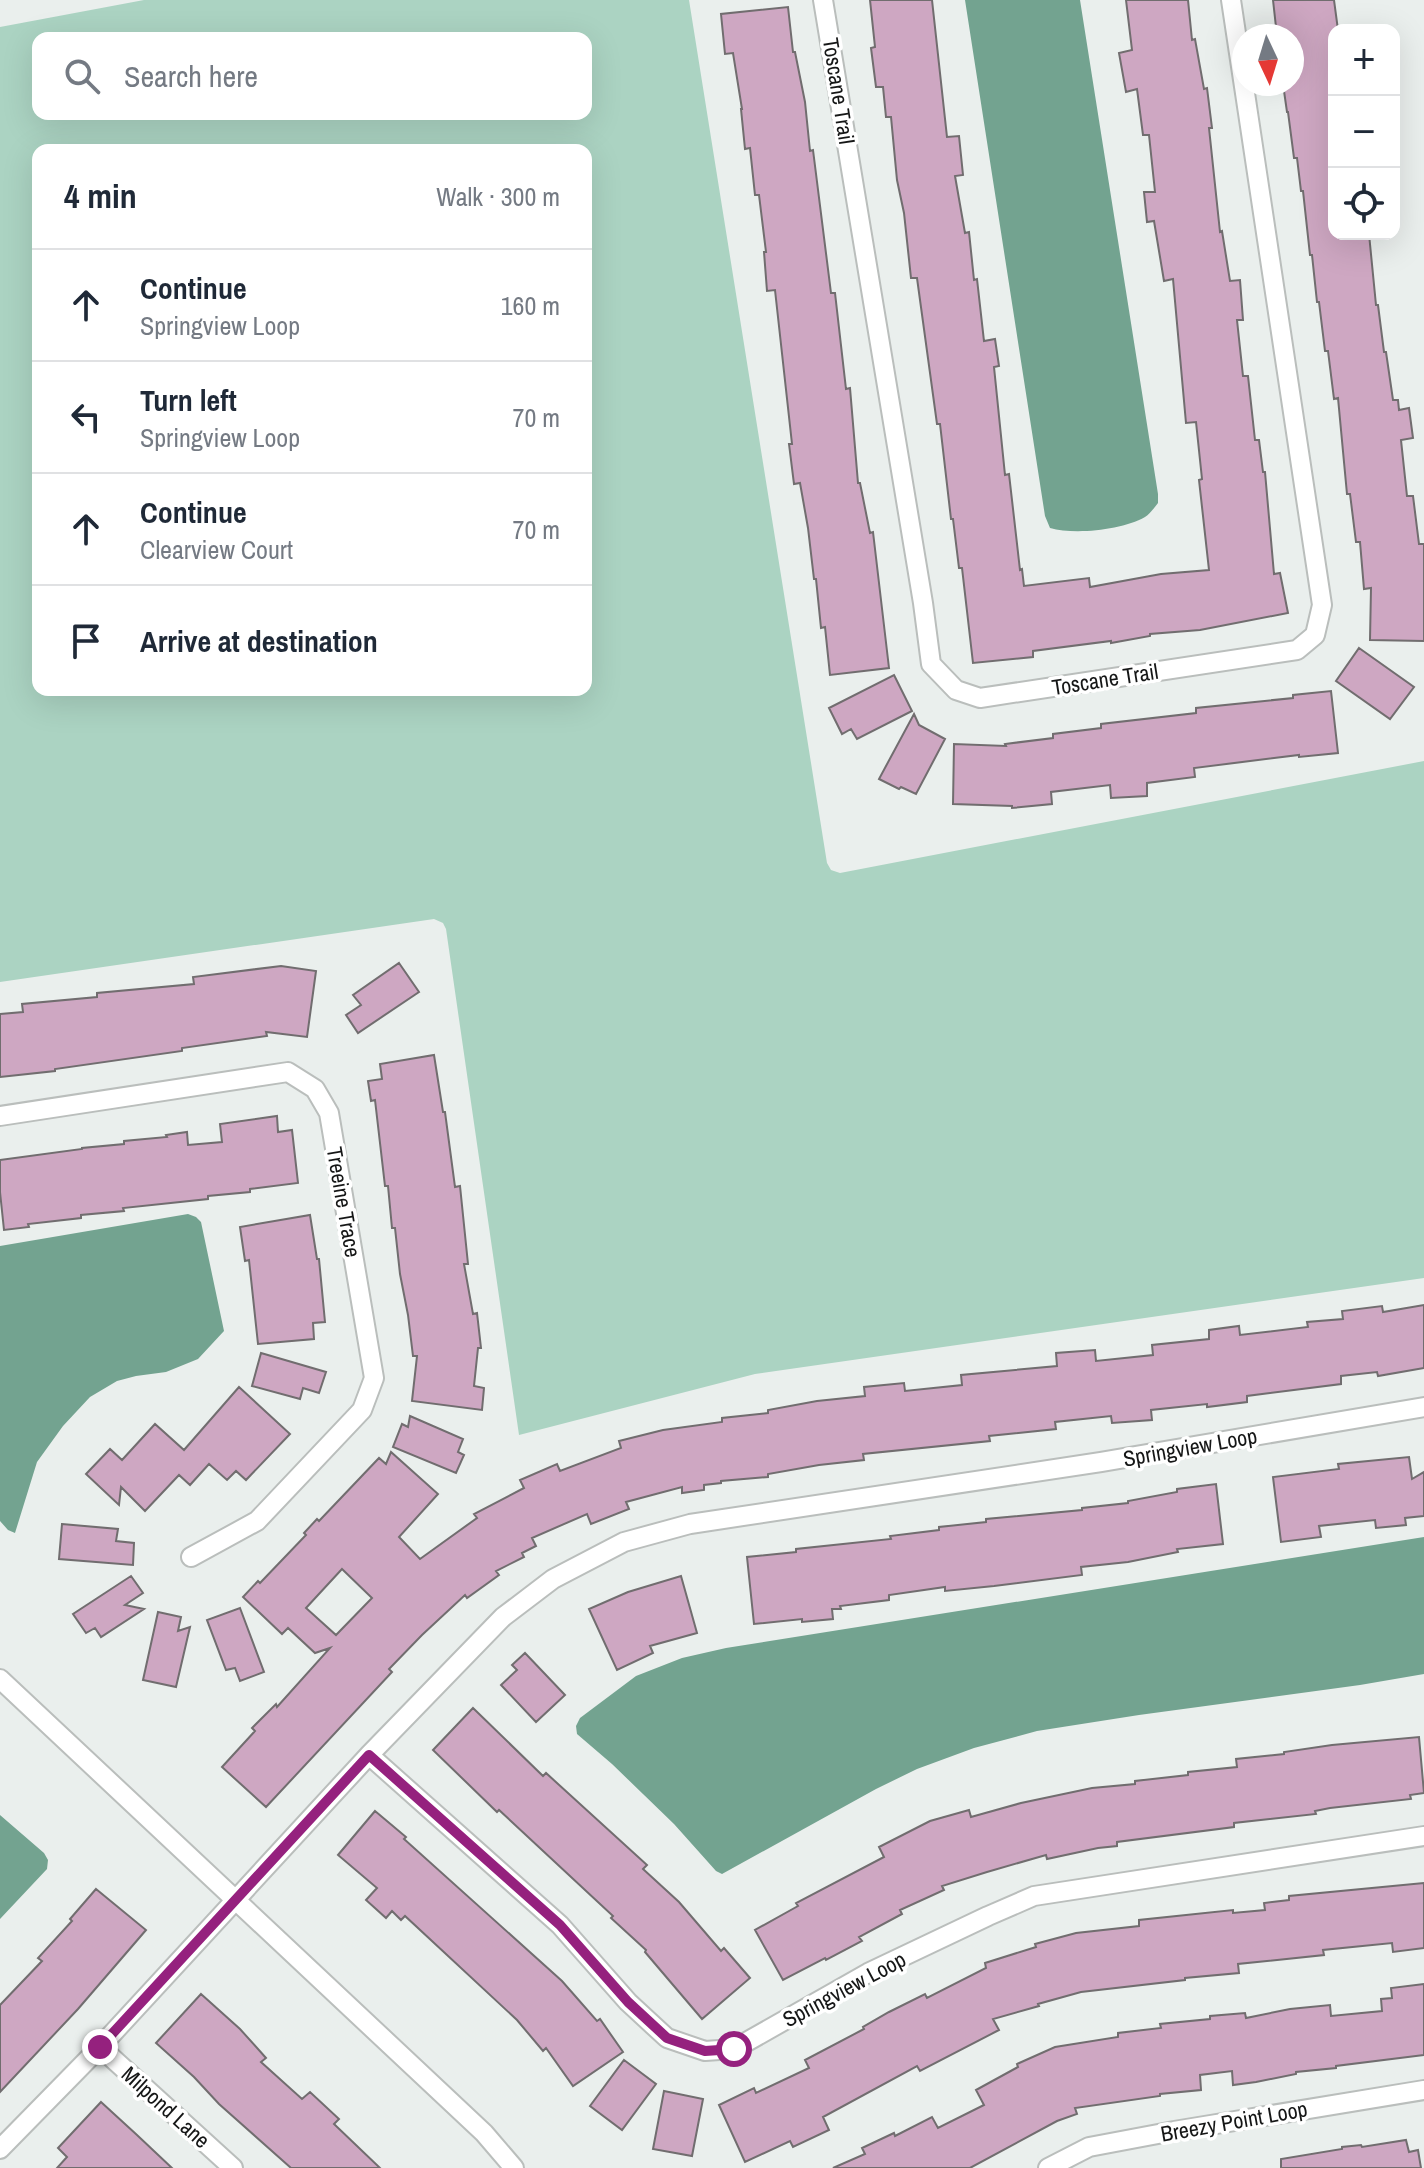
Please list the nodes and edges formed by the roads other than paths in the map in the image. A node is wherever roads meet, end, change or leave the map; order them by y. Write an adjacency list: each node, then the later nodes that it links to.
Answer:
1 (823, 0): 2 (street, Toscane Trail)
2 (1231, 0)
3 (0, 1116): 5 (street, Treeine Trace)
4 (1424, 1407): 7 (street, Springview Loop)
5 (191, 1557)
6 (0, 1679): 9 (street)
7 (369, 1755): 8 (street, Springview Loop); 9 (street, Springview Loop)
8 (1424, 1836)
9 (235, 1899): 10 (street, Springview Loop); 14 (street)
10 (100, 2047): 12 (street, Springview Loop); 13 (street, Milpond Lane)
11 (1424, 2090): 15 (street, Breezy Point Loop)
12 (0, 2149)
13 (233, 2168)
14 (514, 2168)
15 (1048, 2168)

